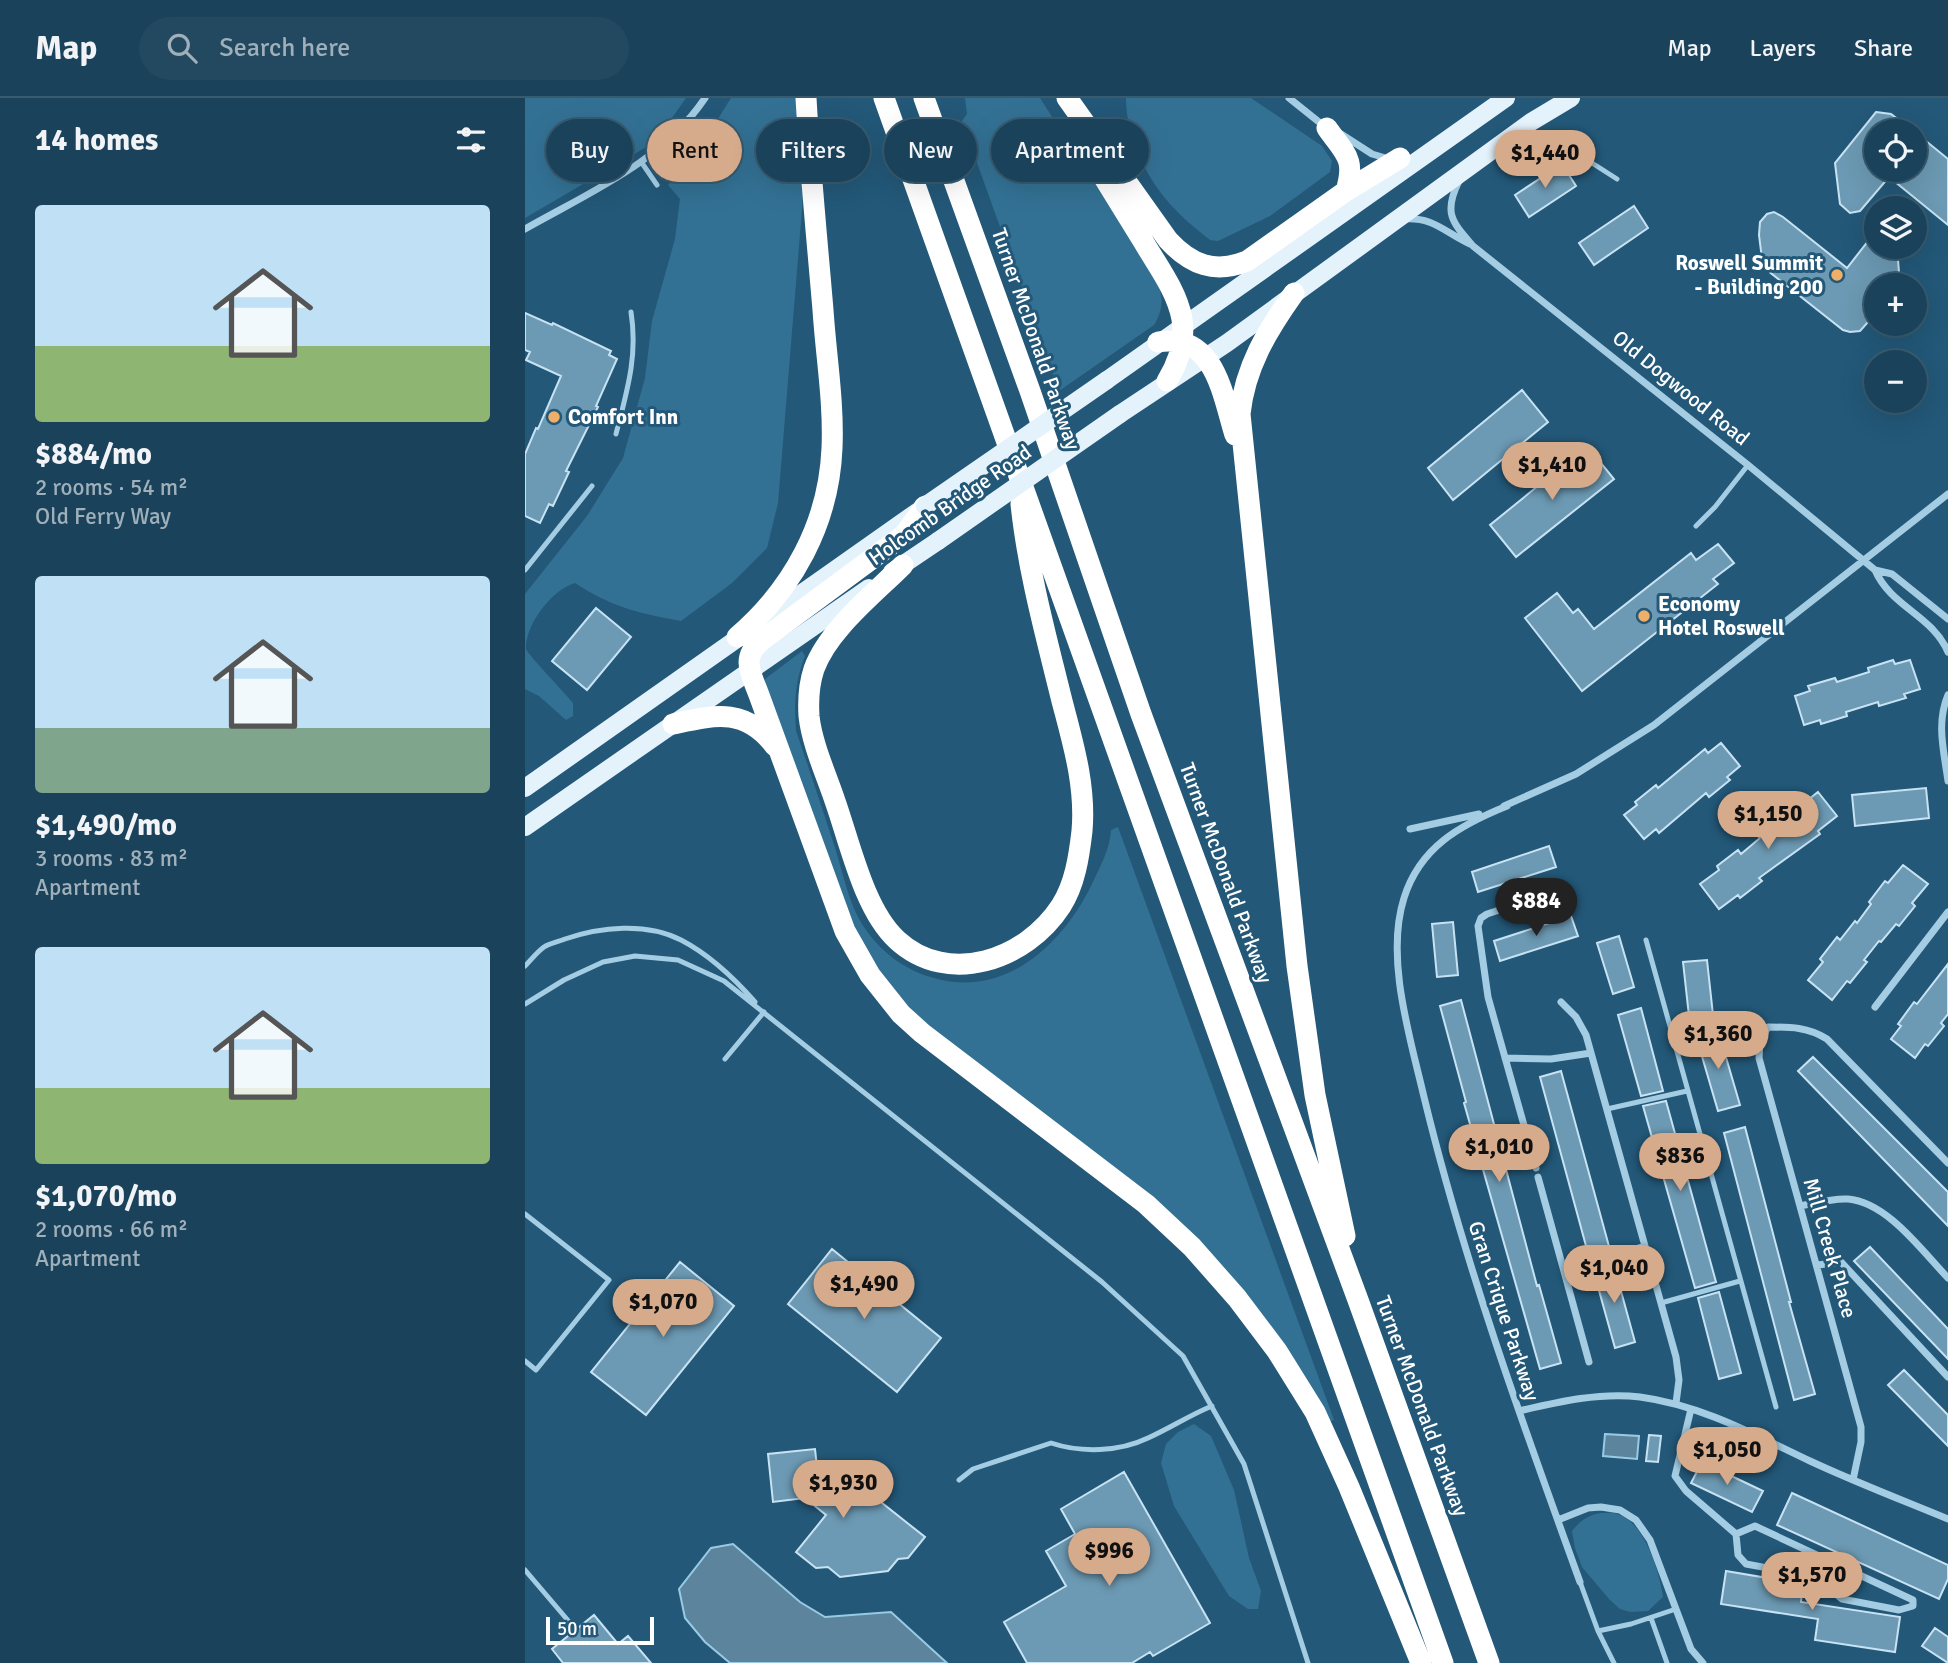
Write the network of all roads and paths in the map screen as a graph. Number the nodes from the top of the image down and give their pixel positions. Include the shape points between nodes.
1 (705, 98) edge
2 (806, 98) edge
3 (884, 98) edge
4 (924, 98) edge
5 (1055, 98) edge
6 (1067, 98) edge
7 (1289, 98) edge
8 (1506, 98) edge
9 (1571, 98) edge
10 (1327, 128) junction
11 (1449, 136) junction
12 (1400, 158) junction
13 (642, 163) junction
14 (1470, 167) junction
15 (1532, 168) dead end
16 (1617, 179) dead end
17 (657, 185) dead end
18 (1346, 191) junction
19 (1397, 220) junction
20 (525, 229) edge
21 (1473, 246) junction
22 (1294, 293) junction
23 (631, 312) dead end
24 (1182, 334) junction
25 (1158, 342) joint
26 (1205, 358) junction
27 (1167, 381) junction
28 (616, 434) dead end
29 (1748, 465) junction
30 (1245, 467) junction
31 (1018, 471) junction
32 (592, 486) dead end
33 (1948, 494) edge
34 (925, 506) junction
35 (1696, 526) dead end
36 (1864, 561) junction
37 (903, 565) junction
38 (525, 570) edge
39 (1875, 570) junction
40 (1948, 619) edge
41 (737, 637) junction
42 (1948, 652) edge
43 (751, 671) junction
44 (1948, 695) edge
45 (673, 724) junction
46 (784, 762) junction
47 (1948, 781) edge
48 (525, 788) edge
49 (1507, 806) junction
50 (525, 827) edge
51 (1411, 829) dead end
52 (1564, 889) dead end
53 (1948, 912) edge
54 (1646, 940) dead end
55 (525, 966) edge
56 (1561, 1002) dead end
57 (525, 1004) edge
58 (1875, 1007) dead end
59 (764, 1013) junction
60 (1591, 1053) junction
61 (1505, 1058) junction
62 (725, 1059) dead end
63 (1687, 1091) junction
64 (1607, 1109) junction
65 (1948, 1163) edge
66 (1800, 1206) junction
67 (525, 1214) edge
68 (1645, 1246) junction
69 (1818, 1265) junction
70 (1564, 1271) junction
71 (1948, 1278) edge
72 (1740, 1281) junction
73 (1358, 1300) junction
74 (1661, 1303) junction
75 (525, 1361) edge
76 (1589, 1362) dead end
77 (1948, 1377) edge
78 (1676, 1403) junction
79 (1212, 1406) junction
80 (1776, 1407) dead end
81 (1691, 1409) junction
82 (1519, 1411) junction
83 (959, 1480) dead end
84 (1853, 1480) junction
85 (1948, 1519) edge
86 (1557, 1520) junction
87 (1736, 1534) junction
88 (1834, 1565) junction
89 (525, 1570) edge
90 (1580, 1582) joint
91 (1824, 1584) junction
92 (1676, 1609) junction
93 (1651, 1618) junction
94 (571, 1624) dead end
95 (1598, 1631) junction
96 (1308, 1663) edge
97 (1421, 1663) edge
98 (1443, 1663) edge
99 (1489, 1663) edge
100 (1614, 1663) edge
101 (1667, 1663) edge
102 (1703, 1663) edge

1 - 13 street via 682,129
2 - 41 highway via 831,407 830,470 822,508 803,556 779,594
3 - 31 highway
4 - 73 highway, Turner McDonald Parkway via 1141,714
5 - 24 highway via 1166,279 1179,307
6 - 18 highway via 1168,240 1201,265 1221,268 1247,261
7 - 10 street
8 - 11 main road
9 - 14 main road, Holcomb Bridge Road
10 - 12 street via 1373,154
10 - 18 highway via 1351,163
11 - 12 main road
11 - 24 main road
12 - 18 highway
13 - 17 lane
13 - 20 street
14 - 19 main road, Holcomb Bridge Road
14 - 21 street, Old Dogwood Road via 1452,195 1450,210
15 - 16 lane via 1567,147
19 - 21 street, Old Dogwood Road via 1431,221
19 - 22 main road, Holcomb Bridge Road
21 - 29 street, Old Dogwood Road
22 - 26 main road, Holcomb Bridge Road
22 - 30 highway via 1257,351 1242,392
23 - 28 lane via 633,366
24 - 25 highway
24 - 26 highway
24 - 27 highway
25 - 34 main road, Holcomb Bridge Road, bridge
26 - 27 main road, Holcomb Bridge Road
26 - 30 highway via 1218,380
27 - 37 main road, Holcomb Bridge Road, bridge
29 - 35 lane
29 - 36 street, Old Dogwood Road
30 - 73 highway via 1309,1054
31 - 37 highway via 1033,581 1079,773 1082,831 1075,872 1055,914 1021,945 978,963 956,965 923,958 883,924 854,858 810,720 810,685 823,649
31 - 98 highway
32 - 38 lane
33 - 36 street
34 - 41 main road, Holcomb Bridge Road
34 - 43 highway via 904,535 755,646 749,658
36 - 39 street, Old Dogwood Road
36 - 49 street via 1654,725 1576,774
37 - 43 main road, Holcomb Bridge Road
39 - 40 street via 1892,574
39 - 42 street via 1884,588 1938,634
41 - 48 main road, Holcomb Bridge Road
43 - 45 main road, Holcomb Bridge Road
43 - 46 highway
44 - 47 street via 1941,723
45 - 46 highway via 716,716 737,718 761,731
45 - 50 main road, Holcomb Bridge Road
46 - 97 highway via 845,931 870,975 901,1014 1163,1219 1216,1272 1277,1351 1333,1450
49 - 51 street
49 - 82 street, Gran Crique Parkway via 1457,829 1422,861 1401,911 1398,959 1407,1021 1438,1156
52 - 61 street via 1487,914 1479,922 1486,989
53 - 58 street
54 - 63 lane
55 - 59 lane via 545,946 591,931 647,930 679,939 714,961
56 - 60 street via 1582,1025
57 - 59 lane via 603,962 635,956 677,960 724,981
59 - 62 lane
59 - 79 lane via 1139,1314 1183,1356
60 - 61 street via 1551,1059
60 - 64 street
61 - 70 street
63 - 64 lane
63 - 72 lane
64 - 68 street
65 - 66 street, Mill Creek Place via 1827,1039 1799,1027 1768,1027 1760,1041 1759,1058
66 - 69 street, Mill Creek Place
66 - 71 street via 1850,1199 1869,1204 1887,1215
67 - 75 lane via 609,1280 536,1370
68 - 70 street
68 - 74 street
69 - 77 street via 1841,1262
69 - 84 street, Mill Creek Place via 1861,1427
70 - 76 street
72 - 74 lane
72 - 80 lane
73 - 99 highway, Turner McDonald Parkway
74 - 78 street via 1676,1357
78 - 81 street
78 - 82 street via 1596,1396
79 - 83 lane via 1146,1440 1102,1450 1051,1443 974,1469
79 - 96 lane via 1244,1464
81 - 84 street
81 - 87 street via 1675,1476
82 - 86 street, Gran Crique Parkway
84 - 85 street
86 - 90 street, Gran Crique Parkway
86 - 92 street via 1601,1507 1620,1510 1636,1520 1650,1541
87 - 88 street via 1755,1526
87 - 91 street via 1738,1555 1746,1564
88 - 91 street
88 - 91 street via 1913,1600 1913,1606 1899,1610 1842,1599
89 - 94 lane
90 - 95 lane
92 - 93 lane
92 - 102 street via 1691,1649
93 - 95 lane
93 - 101 lane
95 - 100 lane

